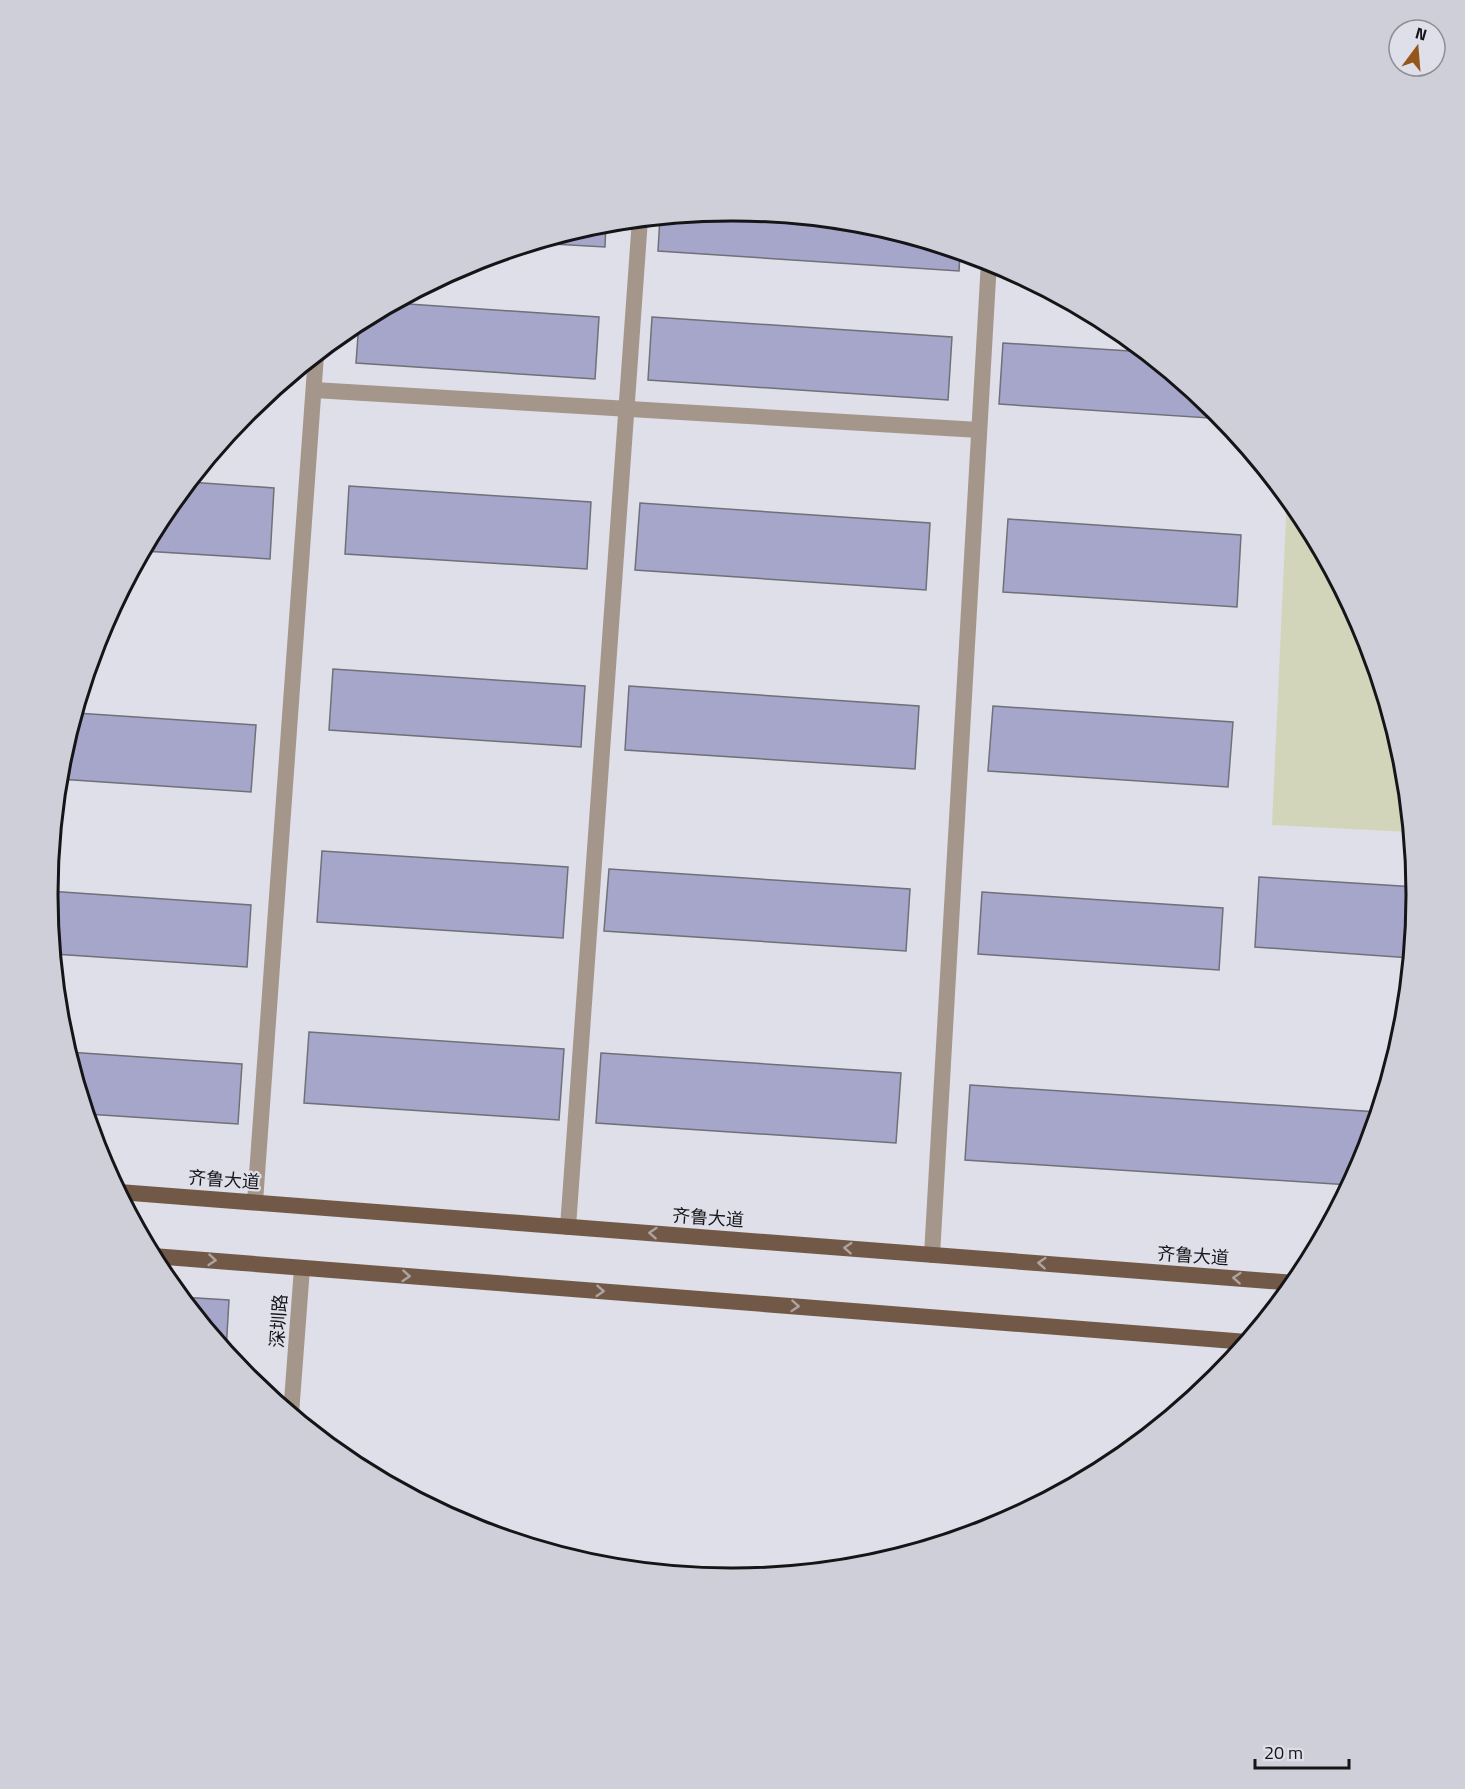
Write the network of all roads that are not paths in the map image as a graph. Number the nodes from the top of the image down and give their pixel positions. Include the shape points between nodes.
1 (639, 227) edge
2 (988, 271) edge
3 (315, 365) edge
4 (314, 390) junction
5 (626, 410) junction
6 (979, 430) junction
7 (128, 1193) edge
8 (255, 1202) junction
9 (568, 1227) junction
10 (932, 1255) junction
11 (164, 1257) edge
12 (302, 1268) junction
13 (1284, 1282) edge
14 (1237, 1341) edge
15 (292, 1404) edge

1 - 5 street
2 - 6 street
3 - 4 street
4 - 5 street
4 - 8 street
5 - 6 street
5 - 9 street
6 - 10 street
7 - 8 main road, 齐鲁大道
8 - 9 main road, 齐鲁大道
10 -> 9 main road, 齐鲁大道
13 -> 10 main road, 齐鲁大道
11 -> 12 main road
12 -> 14 main road
12 - 15 street, 深圳路

